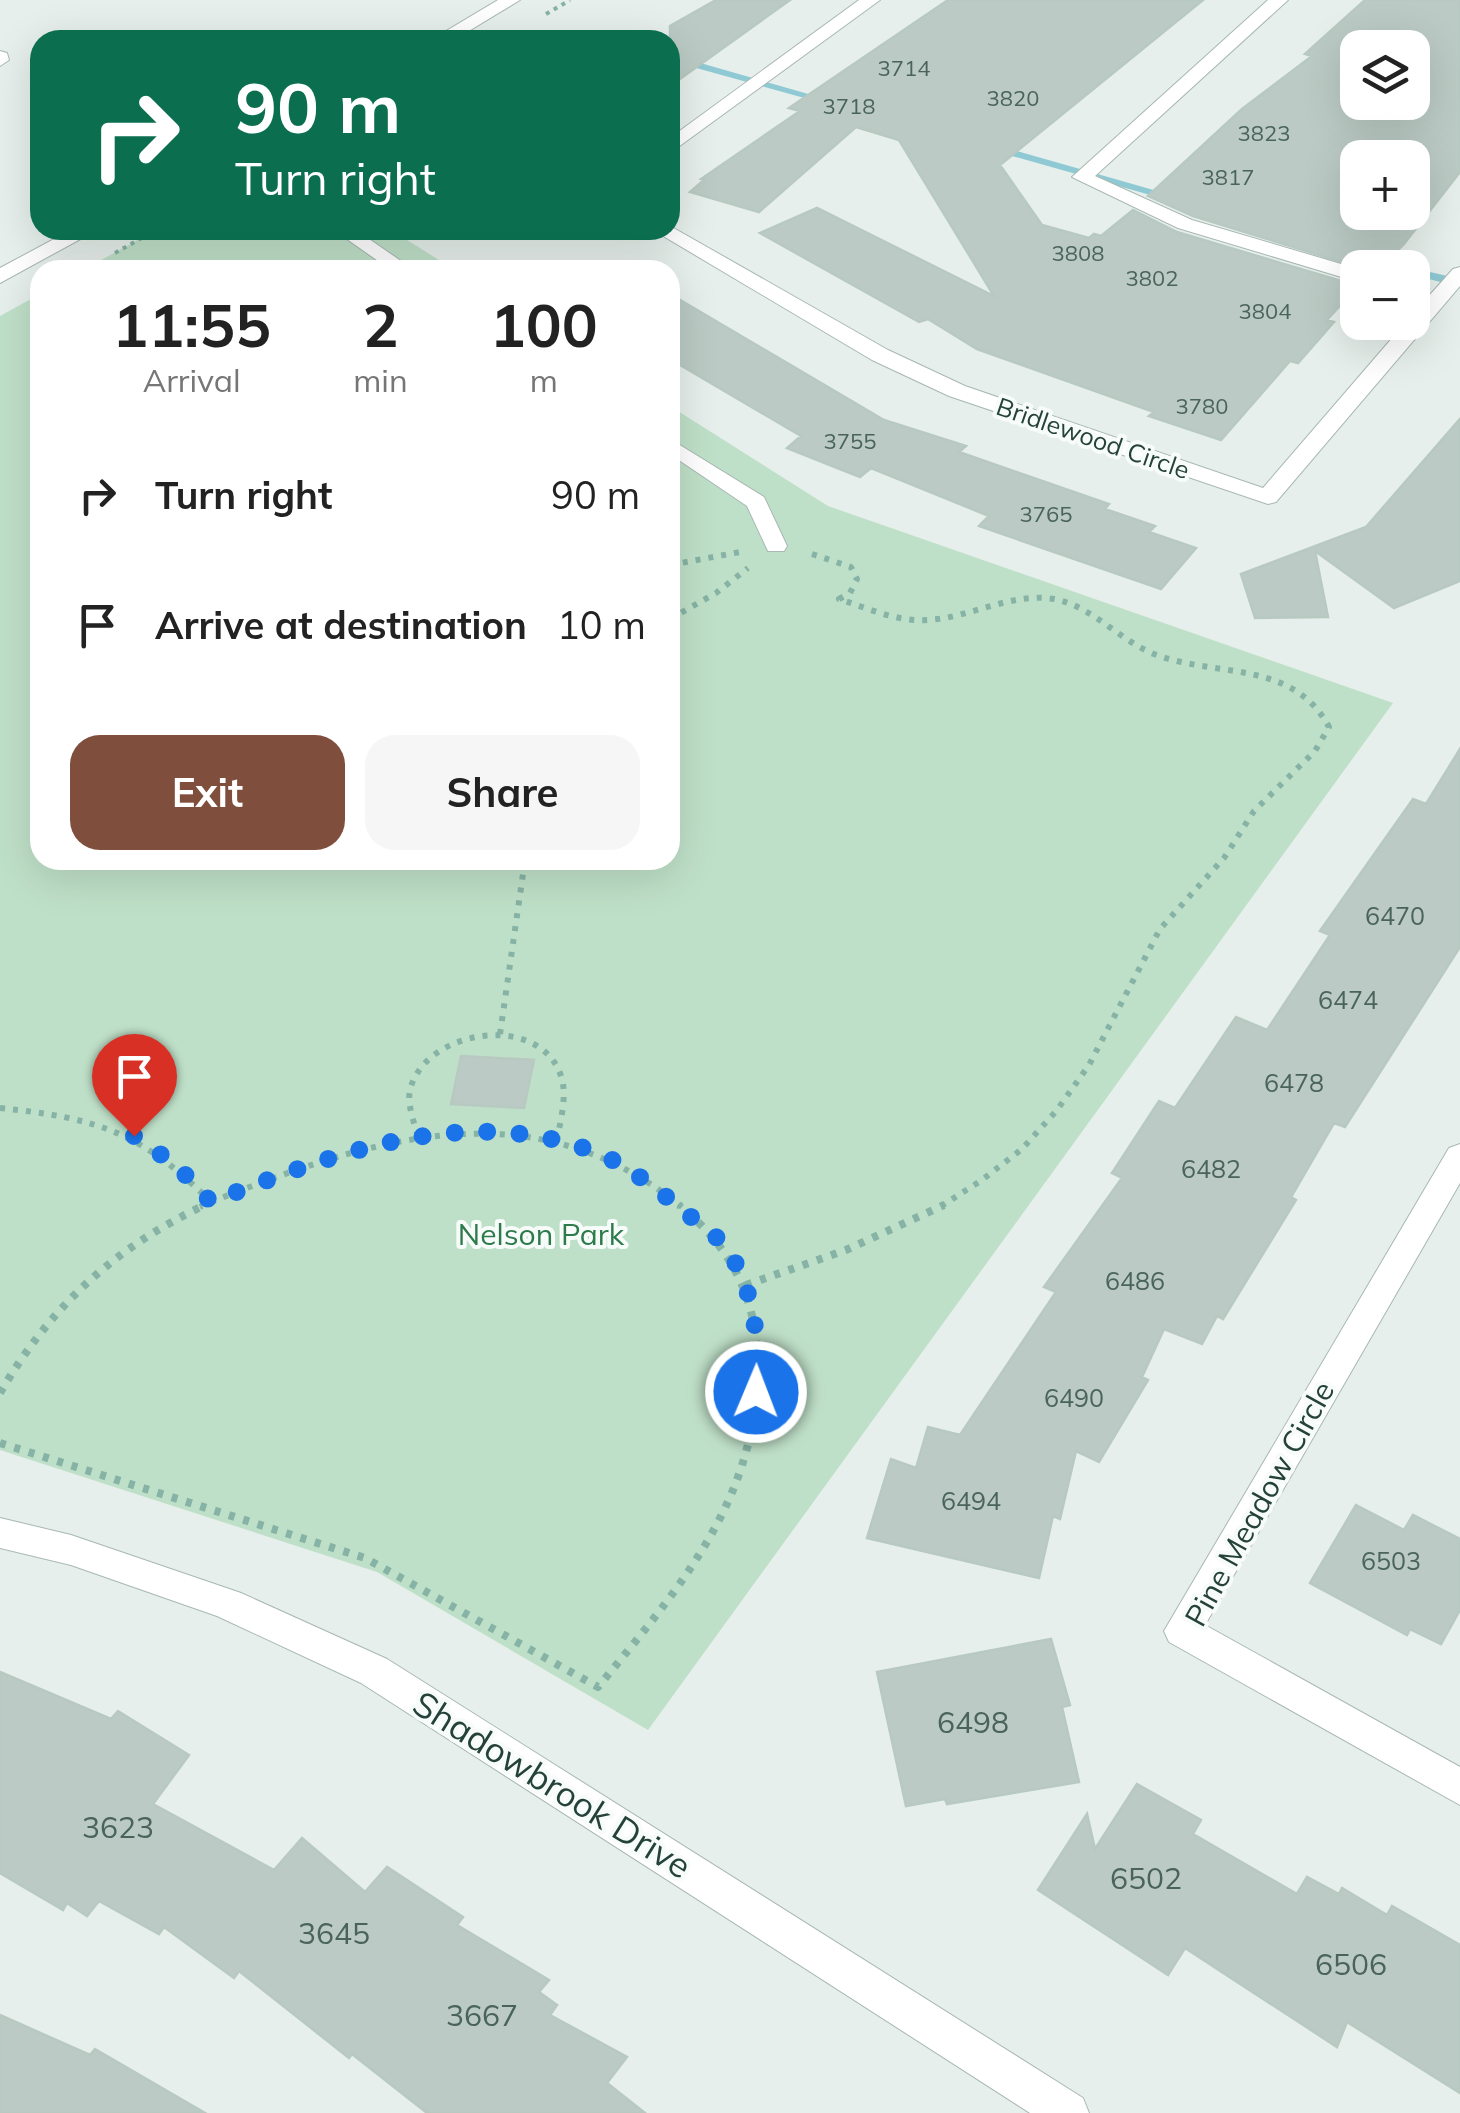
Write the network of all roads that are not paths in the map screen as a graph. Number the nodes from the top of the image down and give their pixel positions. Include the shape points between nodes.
1 (511, 0) edge
2 (871, 0) edge
3 (1279, 0) edge
4 (458, 30) edge
5 (680, 140) edge
6 (68, 240) edge
7 (358, 240) edge
8 (680, 240) edge
9 (31, 260) edge
10 (389, 260) edge
11 (30, 261) edge
12 (1340, 271) edge
13 (1460, 273) edge
14 (0, 277) edge
15 (1430, 298) edge
16 (1437, 300) junction
17 (680, 452) edge
18 (776, 546) road end
19 (1460, 1156) edge
20 (0, 1533) edge
21 (1460, 1787) edge
22 (1068, 2113) edge

1 - 4 street
2 - 5 street
3 - 12 street via 1082,177 1185,224
6 - 9 street
7 - 10 lane
8 - 16 street, Bridlewood Circle via 880,356 957,391 1268,498
11 - 14 street
13 - 16 street, Bridlewood Circle
15 - 16 street
17 - 18 lane via 756,502
19 - 21 street, Pine Meadow Circle via 1182,1631
20 - 22 street, Shadowbrook Drive via 228,1604 374,1671

